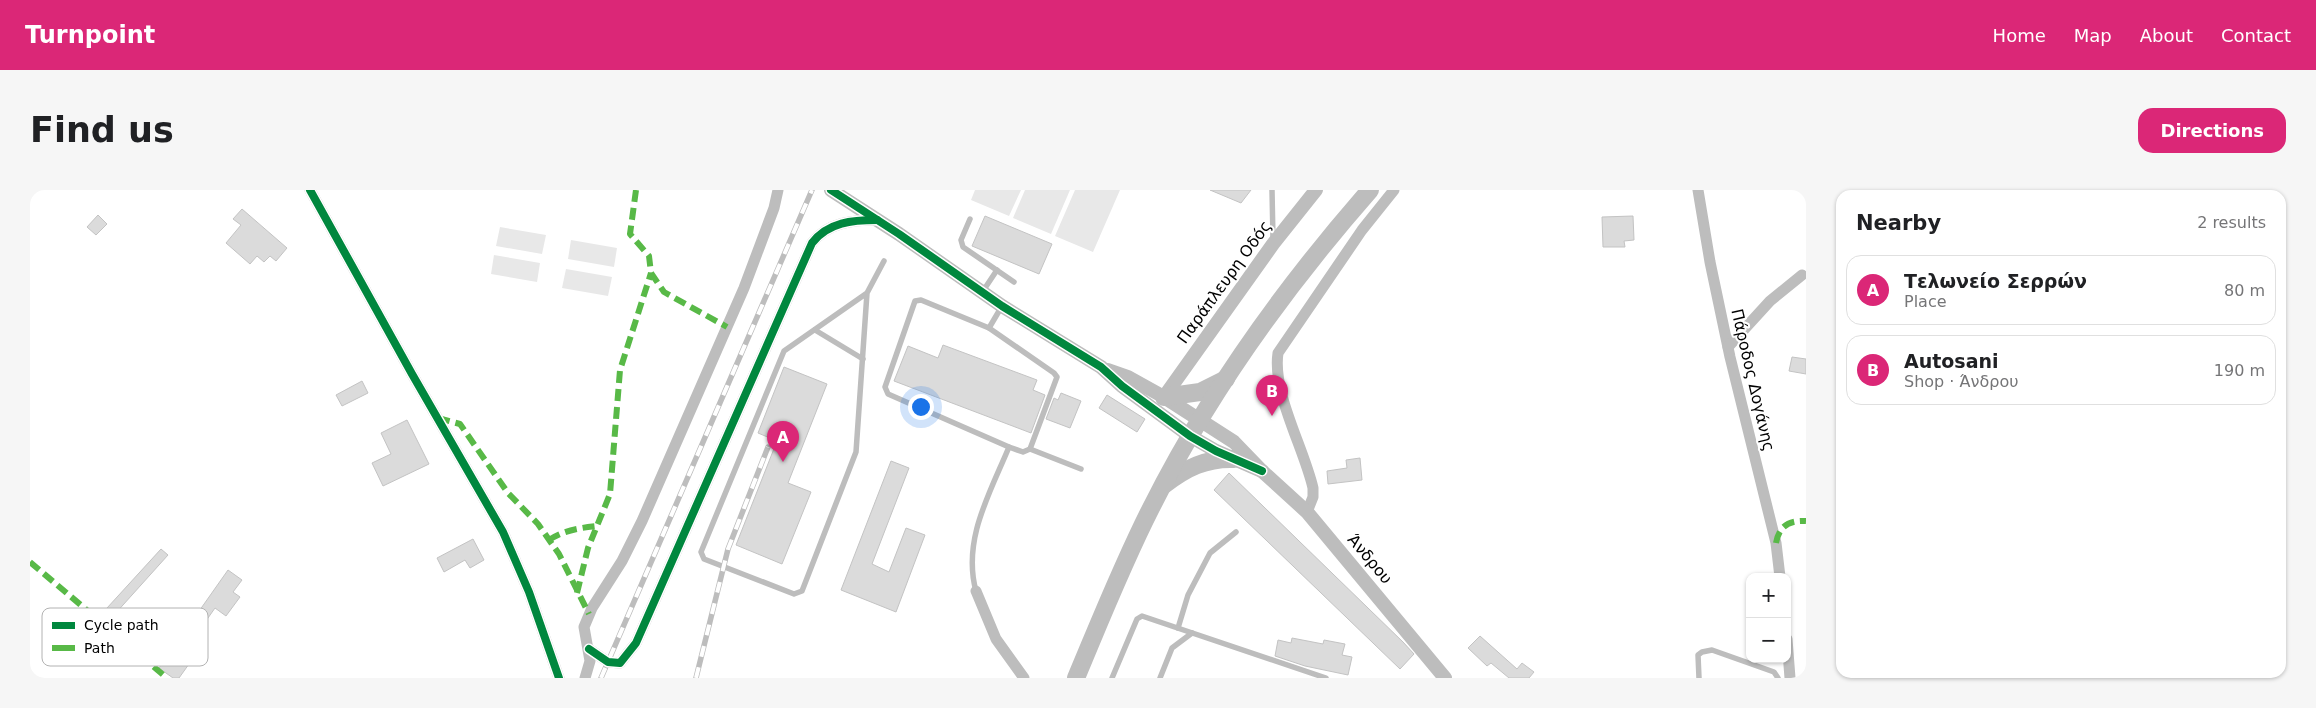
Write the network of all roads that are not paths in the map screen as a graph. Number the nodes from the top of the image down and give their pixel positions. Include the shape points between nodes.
1 (310, 190) edge
2 (778, 190) edge
3 (831, 190) edge
4 (1272, 190) edge
5 (1316, 190) edge
6 (1370, 190) edge
7 (1394, 190) edge
8 (1698, 190) edge
9 (970, 219) dead end
10 (877, 220) junction
11 (1273, 244) junction
12 (884, 261) dead end
13 (997, 270) junction
14 (1802, 275) dead end
15 (1014, 282) dead end
16 (983, 292) junction
17 (867, 293) junction
18 (1002, 306) junction
19 (989, 328) junction
20 (815, 330) junction
21 (1728, 347) junction
22 (863, 359) junction
23 (1101, 367) junction
24 (1226, 378) junction
25 (1164, 397) junction
26 (1200, 419) junction
27 (1190, 436) junction
28 (1009, 447) junction
29 (1030, 449) junction
30 (1234, 459) junction
31 (1082, 468) dead end
32 (1262, 471) junction
33 (1162, 486) junction
34 (1307, 512) junction
35 (1236, 532) dead end
36 (1780, 573) edge
37 (976, 591) joint
38 (1178, 628) junction
39 (1192, 633) junction
40 (589, 649) junction
41 (1789, 663) edge
42 (1442, 676) edge
43 (559, 678) edge
44 (585, 678) edge
45 (1024, 678) edge
46 (1076, 678) edge
47 (1112, 678) edge
48 (1160, 678) edge
49 (1326, 678) edge
50 (1699, 678) edge
51 (1778, 678) edge
52 (1790, 678) edge

1 - 43 street via 504,532
2 - 40 street via 744,288 642,520 622,561 592,608 584,628
3 - 10 street
4 - 11 lane
5 - 11 street, Παράπλευρη Οδός
6 - 24 main road via 1296,278
7 - 34 street via 1362,230 1278,353 1277,368 1282,391 1313,488
8 - 21 street, Πάροδος Δογάνης
9 - 13 lane via 961,240 963,246
10 - 16 street
10 - 40 street via 838,224 819,233 812,243 636,642 620,663 613,664
11 - 25 street, Παράπλευρη Οδός
12 - 17 lane
13 - 15 lane
13 - 16 lane
14 - 21 street via 1770,301
16 - 18 street
17 - 20 lane
17 - 22 lane
18 - 19 lane
18 - 23 street
19 - 28 lane via 921,300 915,301 885,390
19 - 29 lane via 1056,375
20 - 22 lane
20 - 22 lane via 784,351 701,552 704,559 794,594 800,593 856,452
21 - 36 street, Πάροδος Δογάνης via 1776,543
23 - 25 street, Άνδρου via 1128,377
23 - 27 street
24 - 25 main road via 1200,392
24 - 26 main road
25 - 26 street, Άνδρου
26 - 27 main road
26 - 32 street, Άνδρου via 1234,442
27 - 30 street
27 - 33 main road
28 - 29 lane via 1023,452
28 - 37 lane via 976,530 972,548 972,575
29 - 31 lane
30 - 32 street
30 - 33 main road via 1204,462
32 - 34 street, Άνδρου
33 - 46 main road
34 - 42 street, Άνδρου
35 - 38 lane via 1210,553 1188,595
37 - 45 street via 996,639
38 - 39 lane
38 - 47 lane via 1139,617
39 - 48 lane via 1172,648
39 - 49 lane
40 - 44 street via 590,661
41 - 52 street
50 - 51 lane via 1698,656 1712,650 1774,672

